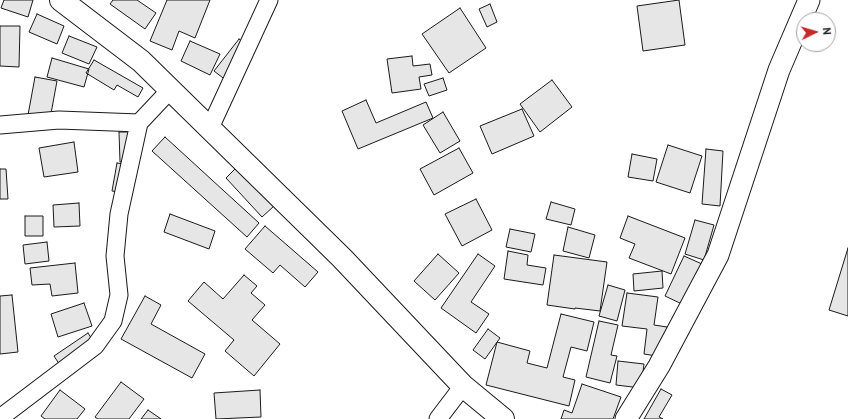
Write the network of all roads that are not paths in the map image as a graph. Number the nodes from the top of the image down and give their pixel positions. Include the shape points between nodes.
1 (61, 0) edge
2 (269, 0) edge
3 (808, 0) edge
4 (171, 90) junction
5 (139, 123) junction
6 (0, 125) edge
7 (210, 128) junction
8 (463, 386) junction
9 (0, 418) edge
10 (438, 419) edge
11 (503, 419) edge
12 (626, 419) edge

1 - 4 main road via 141,61
2 - 7 street
3 - 12 street via 779,70 718,255 659,366
4 - 5 street
4 - 7 main road
5 - 6 street via 59,120
5 - 9 street via 119,214 115,256 119,295 113,321 95,346
7 - 8 main road via 342,258
8 - 10 street
8 - 11 main road

